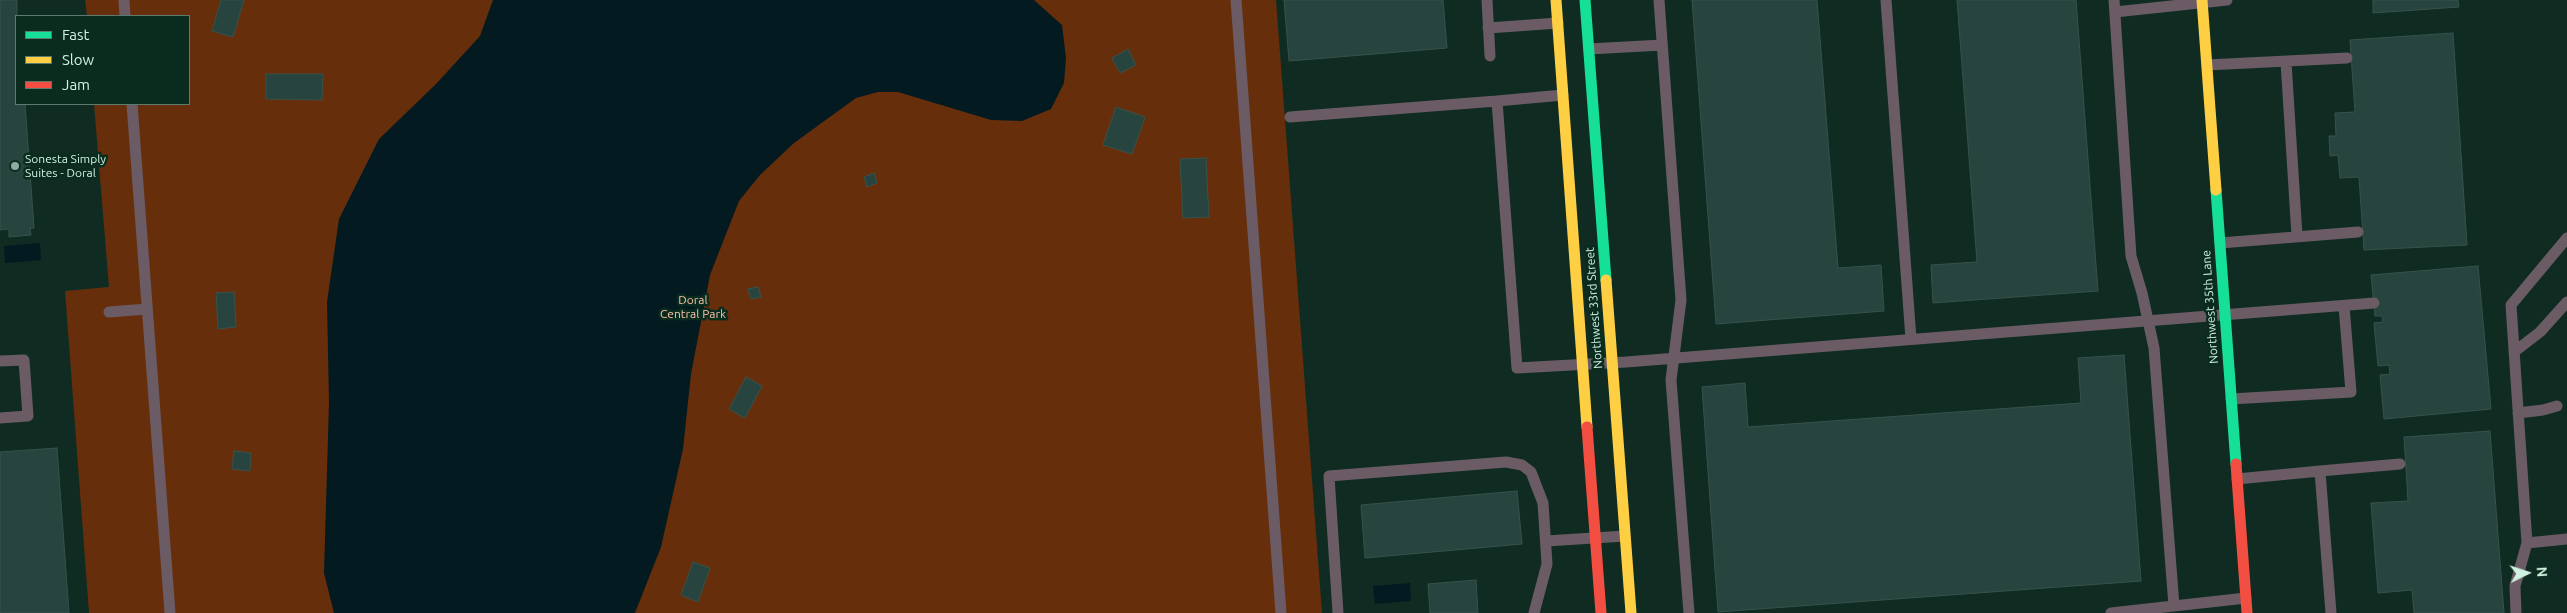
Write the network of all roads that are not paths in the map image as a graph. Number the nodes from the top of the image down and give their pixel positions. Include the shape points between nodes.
1 (124, 0) edge
2 (1236, 0) edge
3 (1487, 0) edge
4 (1556, 0) edge
5 (1585, 0) edge
6 (1659, 0) edge
7 (1886, 0) edge
8 (2114, 0) edge
9 (2228, 0) edge
10 (2202, 2) edge
11 (2114, 12) junction
12 (125, 15) edge
13 (1558, 23) junction
14 (1488, 28) junction
15 (1662, 45) junction
16 (1589, 49) junction
17 (1490, 56) dead end
18 (2347, 58) dead end
19 (2286, 62) junction
20 (2206, 65) junction
21 (1590, 68) junction
22 (1572, 89) junction
23 (1497, 100) junction
24 (1577, 102) dead end
25 (132, 105) edge
26 (1583, 116) dead end
27 (1290, 117) dead end
28 (1595, 140) junction
29 (2358, 232) dead end
30 (2297, 236) junction
31 (2567, 238) edge
32 (2220, 243) junction
33 (2567, 302) edge
34 (2374, 303) dead end
35 (2344, 306) junction
36 (147, 309) junction
37 (110, 312) dead end
38 (2225, 315) junction
39 (2149, 322) junction
40 (1911, 339) junction
41 (2514, 352) junction
42 (1674, 358) junction
43 (0, 361) edge
44 (1612, 362) junction
45 (1583, 364) junction
46 (2231, 399) junction
47 (2556, 406) dead end
48 (2518, 412) junction
49 (0, 418) edge
50 (2400, 464) dead end
51 (2320, 471) junction
52 (2237, 479) junction
53 (1625, 536) junction
54 (1596, 538) junction
55 (2567, 539) edge
56 (1546, 542) junction
57 (2527, 543) junction
58 (2246, 598) junction
59 (2174, 606) junction
60 (170, 613) edge
61 (1281, 613) edge
62 (1338, 613) edge
63 (1534, 613) edge
64 (1601, 613) edge
65 (1631, 613) edge
66 (1689, 613) edge
67 (2111, 613) edge
68 (2247, 613) edge
69 (2331, 613) edge
70 (2516, 613) edge

1 - 12 lane
2 - 61 lane
3 - 14 lane
4 - 13 street, Northwest 33rd Street
5 - 16 street, Northwest 33rd Street
6 - 15 lane
7 - 40 lane
8 - 11 lane
9 - 10 lane
10 - 11 lane
10 - 20 street, Northwest 35th Lane
11 - 39 lane via 2131,256
13 - 14 lane
13 - 22 street, Northwest 33rd Street
14 - 17 lane
15 - 16 lane
15 - 42 lane via 1681,300
16 - 21 street, Northwest 33rd Street
18 - 19 lane
19 - 20 lane
19 - 30 lane
20 - 32 street, Northwest 35th Lane
21 - 22 street
21 - 28 street, Northwest 33rd Street
22 - 23 lane
22 - 24 street
22 - 45 street, Northwest 33rd Street
23 - 27 lane
23 - 45 lane via 1517,368
25 - 36 lane
26 - 28 street
28 - 44 street, Northwest 33rd Street
29 - 30 lane
30 - 32 lane
31 - 41 lane via 2510,305
32 - 38 street, Northwest 35th Lane
33 - 41 lane via 2540,332
34 - 35 lane
35 - 38 lane
35 - 46 lane via 2351,392
36 - 37 lane
36 - 60 lane
38 - 39 lane
38 - 46 street, Northwest 35th Lane
39 - 40 lane
39 - 59 lane via 2154,348
40 - 42 lane
41 - 48 lane
42 - 44 lane
42 - 66 lane via 1671,380
43 - 49 lane via 24,360 28,416
44 - 45 lane
44 - 53 street, Northwest 33rd Street
45 - 54 street, Northwest 33rd Street
46 - 52 street, Northwest 35th Lane
47 - 48 lane via 2549,410
48 - 57 lane
50 - 51 lane
51 - 52 lane
51 - 69 lane
52 - 58 street, Northwest 35th Lane
53 - 54 lane
53 - 65 street, Northwest 33rd Street
54 - 56 lane
54 - 64 street, Northwest 33rd Street
55 - 57 lane
56 - 62 lane via 1542,497 1531,472 1522,465 1498,462 1329,476
56 - 63 lane via 1547,564
57 - 70 lane via 2516,586
58 - 59 lane
58 - 68 street, Northwest 35th Lane
59 - 67 lane

